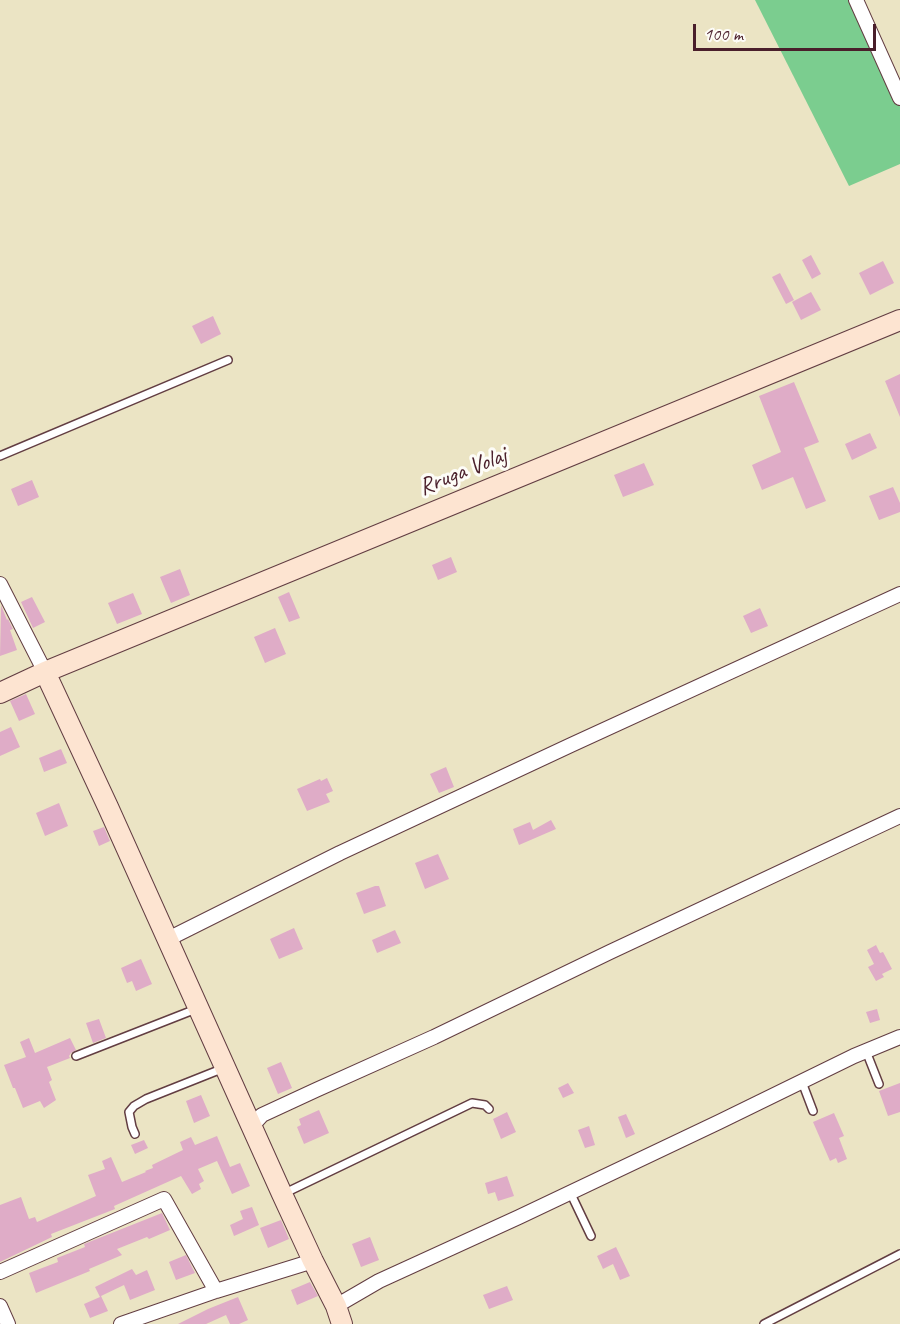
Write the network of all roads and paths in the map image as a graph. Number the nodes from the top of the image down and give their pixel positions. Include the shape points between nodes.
1 (856, 0) edge
2 (900, 98) edge
3 (900, 320) edge
4 (228, 360) dead end
5 (0, 456) edge
6 (0, 584) edge
7 (900, 594) edge
8 (45, 672) junction
9 (0, 693) edge
10 (900, 816) edge
11 (168, 939) junction
12 (198, 1009) junction
13 (900, 1038) edge
14 (866, 1051) junction
15 (76, 1056) dead end
16 (226, 1067) junction
17 (802, 1082) junction
18 (879, 1084) dead end
19 (489, 1108) dead end
20 (813, 1111) dead end
21 (252, 1126) junction
22 (135, 1134) dead end
23 (570, 1192) junction
24 (282, 1194) junction
25 (591, 1236) dead end
26 (900, 1254) edge
27 (313, 1261) junction
28 (0, 1272) edge
29 (216, 1291) junction
30 (0, 1306) edge
31 (339, 1315) edge
32 (8, 1324) edge
33 (121, 1324) edge
34 (765, 1324) edge

1 - 2 street
3 - 8 street, Rruga Volaj
4 - 5 lane
6 - 8 street
7 - 11 street via 340,853
8 - 9 street, Rruga Volaj
8 - 11 street
10 - 21 street via 262,1115
11 - 12 street
12 - 15 lane
12 - 16 street
13 - 14 street
14 - 17 street
14 - 18 lane
16 - 21 street
16 - 22 lane via 134,1106 129,1112
17 - 20 lane
17 - 23 street
19 - 24 lane via 472,1103
21 - 24 street
23 - 25 lane
23 - 31 street via 379,1281
24 - 27 street
26 - 34 lane
27 - 29 street
27 - 31 street
28 - 29 street via 164,1199
29 - 33 street
30 - 32 street

